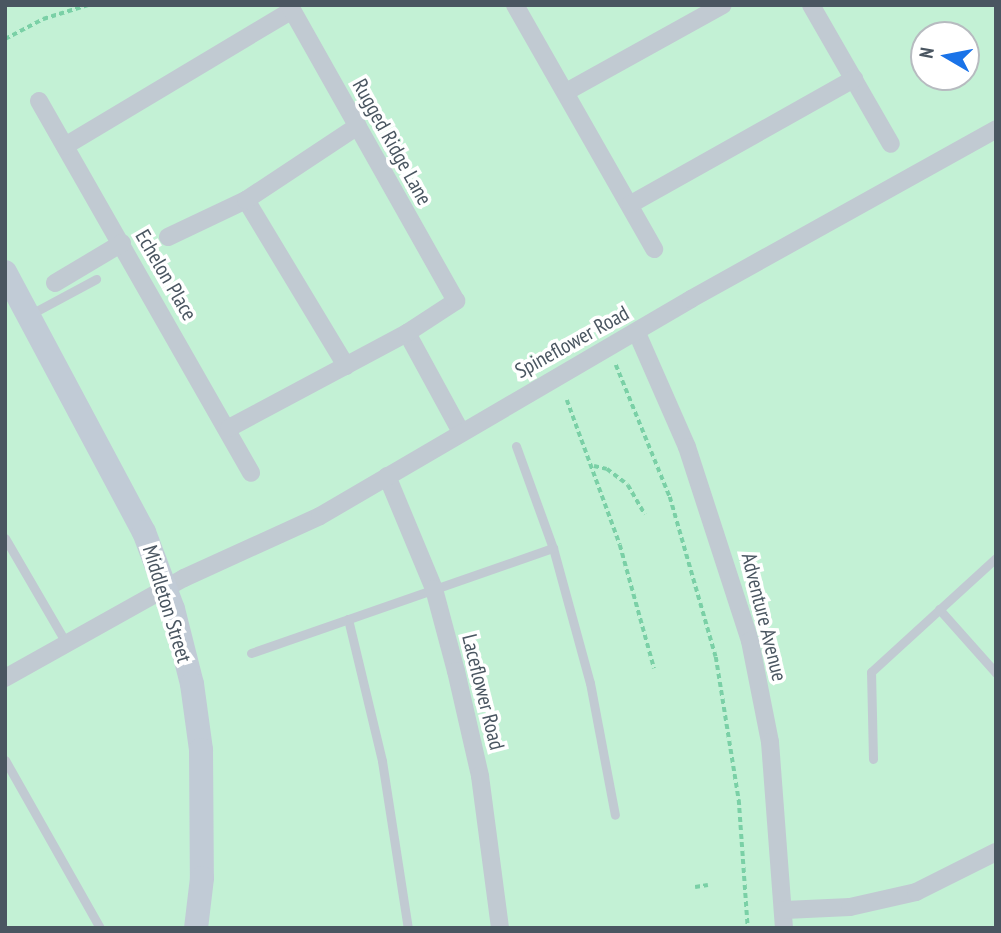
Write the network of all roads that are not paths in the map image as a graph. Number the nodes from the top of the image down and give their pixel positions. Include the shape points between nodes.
1 (515, 5) edge
2 (723, 5) edge
3 (811, 5) edge
4 (291, 8) edge
5 (854, 79) junction
6 (566, 92) junction
7 (39, 101) dead end
8 (358, 127) junction
9 (996, 129) edge
10 (891, 144) dead end
11 (65, 146) junction
12 (246, 200) junction
13 (631, 204) junction
14 (168, 237) dead end
15 (122, 243) junction
16 (654, 249) dead end
17 (5, 272) edge
18 (96, 279) dead end
19 (55, 283) dead end
20 (30, 315) junction
21 (407, 333) junction
22 (637, 333) junction
23 (346, 366) junction
24 (229, 428) junction
25 (461, 432) junction
26 (516, 446) dead end
27 (251, 472) dead end
28 (387, 476) junction
29 (5, 538) edge
30 (553, 548) junction
31 (996, 558) edge
32 (166, 588) junction
33 (434, 589) junction
34 (939, 609) junction
35 (348, 619) junction
36 (66, 643) junction
37 (251, 653) dead end
38 (996, 673) edge
39 (5, 678) edge
40 (873, 759) dead end
41 (5, 760) edge
42 (615, 815) dead end
43 (996, 852) edge
44 (784, 919) edge
45 (100, 928) edge
46 (195, 928) edge
47 (408, 928) edge
48 (500, 928) edge

1 - 6 street
2 - 6 street
3 - 5 street
4 - 8 street, Rugged Ridge Lane
4 - 11 street
5 - 10 street
5 - 13 street
6 - 13 street
7 - 11 street, Echelon Place
8 - 12 street
8 - 21 street, Rugged Ridge Lane via 456,301
9 - 22 street, Spineflower Road
11 - 15 street, Echelon Place
12 - 14 street
12 - 23 street
13 - 16 street
15 - 19 street
15 - 24 street, Echelon Place
17 - 20 street, Middleton Street
18 - 20 lane
20 - 32 street, Middleton Street via 138,520
21 - 23 street
21 - 25 street
22 - 25 street, Spineflower Road
22 - 44 street, Adventure Avenue via 687,447 750,641 770,742
23 - 24 street
24 - 27 street, Echelon Place
25 - 28 street, Spineflower Road
26 - 30 lane
28 - 32 street, Spineflower Road via 320,516
28 - 33 street, Laceflower Road
29 - 36 lane
30 - 33 lane
30 - 42 lane via 590,683
31 - 34 lane
32 - 36 street, Spineflower Road
32 - 46 street, Middleton Street via 192,684 201,750 202,878
33 - 35 lane
33 - 48 street, Laceflower Road via 480,775
34 - 38 lane
34 - 40 lane via 872,672
35 - 37 lane
35 - 47 lane via 382,761
36 - 39 street, Spineflower Road
41 - 45 lane
43 - 44 street via 916,892

